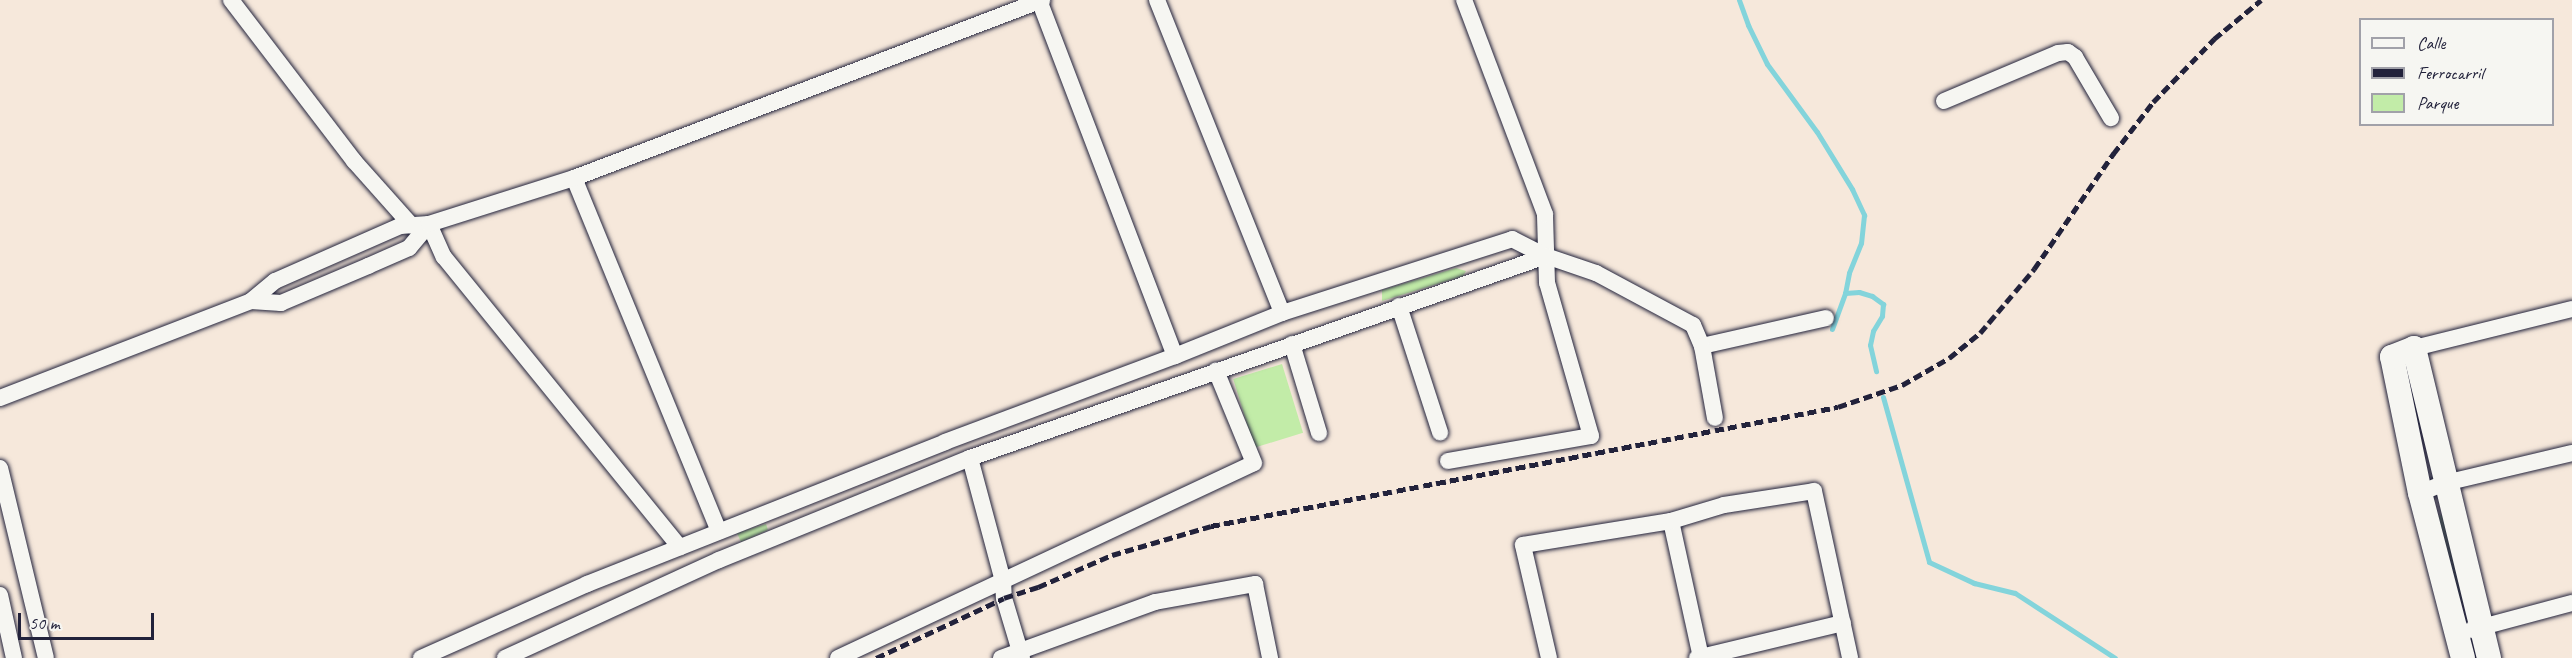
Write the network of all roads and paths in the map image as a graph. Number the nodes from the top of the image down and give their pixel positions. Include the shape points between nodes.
1 (231, 0) edge
2 (1040, 0) edge
3 (1157, 0) edge
4 (1464, 0) edge
5 (1944, 101) dead end
6 (2111, 118) dead end
7 (574, 178) junction
8 (429, 224) junction
9 (411, 225) junction
10 (1546, 256) junction
11 (250, 301) junction
12 (1399, 306) junction
13 (2572, 309) edge
14 (1282, 313) junction
15 (1826, 318) dead end
16 (1292, 344) junction
17 (1702, 346) junction
18 (2414, 348) junction
19 (1175, 356) junction
20 (1216, 371) junction
21 (0, 398) edge
22 (1715, 418) dead end
23 (1440, 432) dead end
24 (1319, 433) dead end
25 (2572, 453) edge
26 (970, 458) junction
27 (1448, 461) dead end
28 (0, 468) edge
29 (2445, 483) junction
30 (2420, 493) junction
31 (1671, 520) junction
32 (719, 531) junction
33 (680, 547) junction
34 (1003, 581) junction
35 (0, 595) edge
36 (2572, 603) edge
37 (1843, 623) junction
38 (2482, 627) junction
39 (2457, 634) junction
40 (1021, 654) edge
41 (14, 658) edge
42 (46, 658) edge
43 (421, 658) edge
44 (505, 658) edge
45 (838, 658) edge
46 (1001, 658) edge
47 (1270, 658) edge
48 (1549, 658) edge
49 (1700, 658) edge
50 (1850, 658) edge
51 (2463, 658) edge
52 (2489, 658) edge

1 - 9 street via 354,161
2 - 7 street
2 - 19 street
3 - 14 street
4 - 10 street via 1545,214
5 - 6 street via 2068,52 2075,57
7 - 8 street
7 - 32 street
8 - 9 street
8 - 11 street via 409,248 368,266 281,303
8 - 33 street via 444,257
9 - 11 street via 400,226 275,281
10 - 12 street
10 - 14 street via 1512,239
10 - 17 street via 1596,273 1693,325
10 - 27 street via 1547,284 1591,436
11 - 21 street
12 - 16 street
12 - 23 street
13 - 18 street
14 - 19 street
15 - 17 street
16 - 20 street
16 - 24 street
17 - 22 street
18 - 29 street
18 - 30 street via 2392,357
19 - 32 street
20 - 26 street
20 - 34 street via 1254,463
25 - 29 street
26 - 34 street
26 - 44 street via 719,560
28 - 42 street
29 - 30 street
29 - 38 street
30 - 39 street
31 - 37 street via 1724,505 1814,491
31 - 48 street via 1523,545
31 - 49 street
32 - 33 street
33 - 43 street
34 - 40 street via 1004,598
34 - 45 street
35 - 41 street
36 - 38 street
37 - 49 street
37 - 50 street
38 - 39 street
38 - 52 street
39 - 51 street
40 - 46 street
40 - 47 street via 1155,602 1255,584

